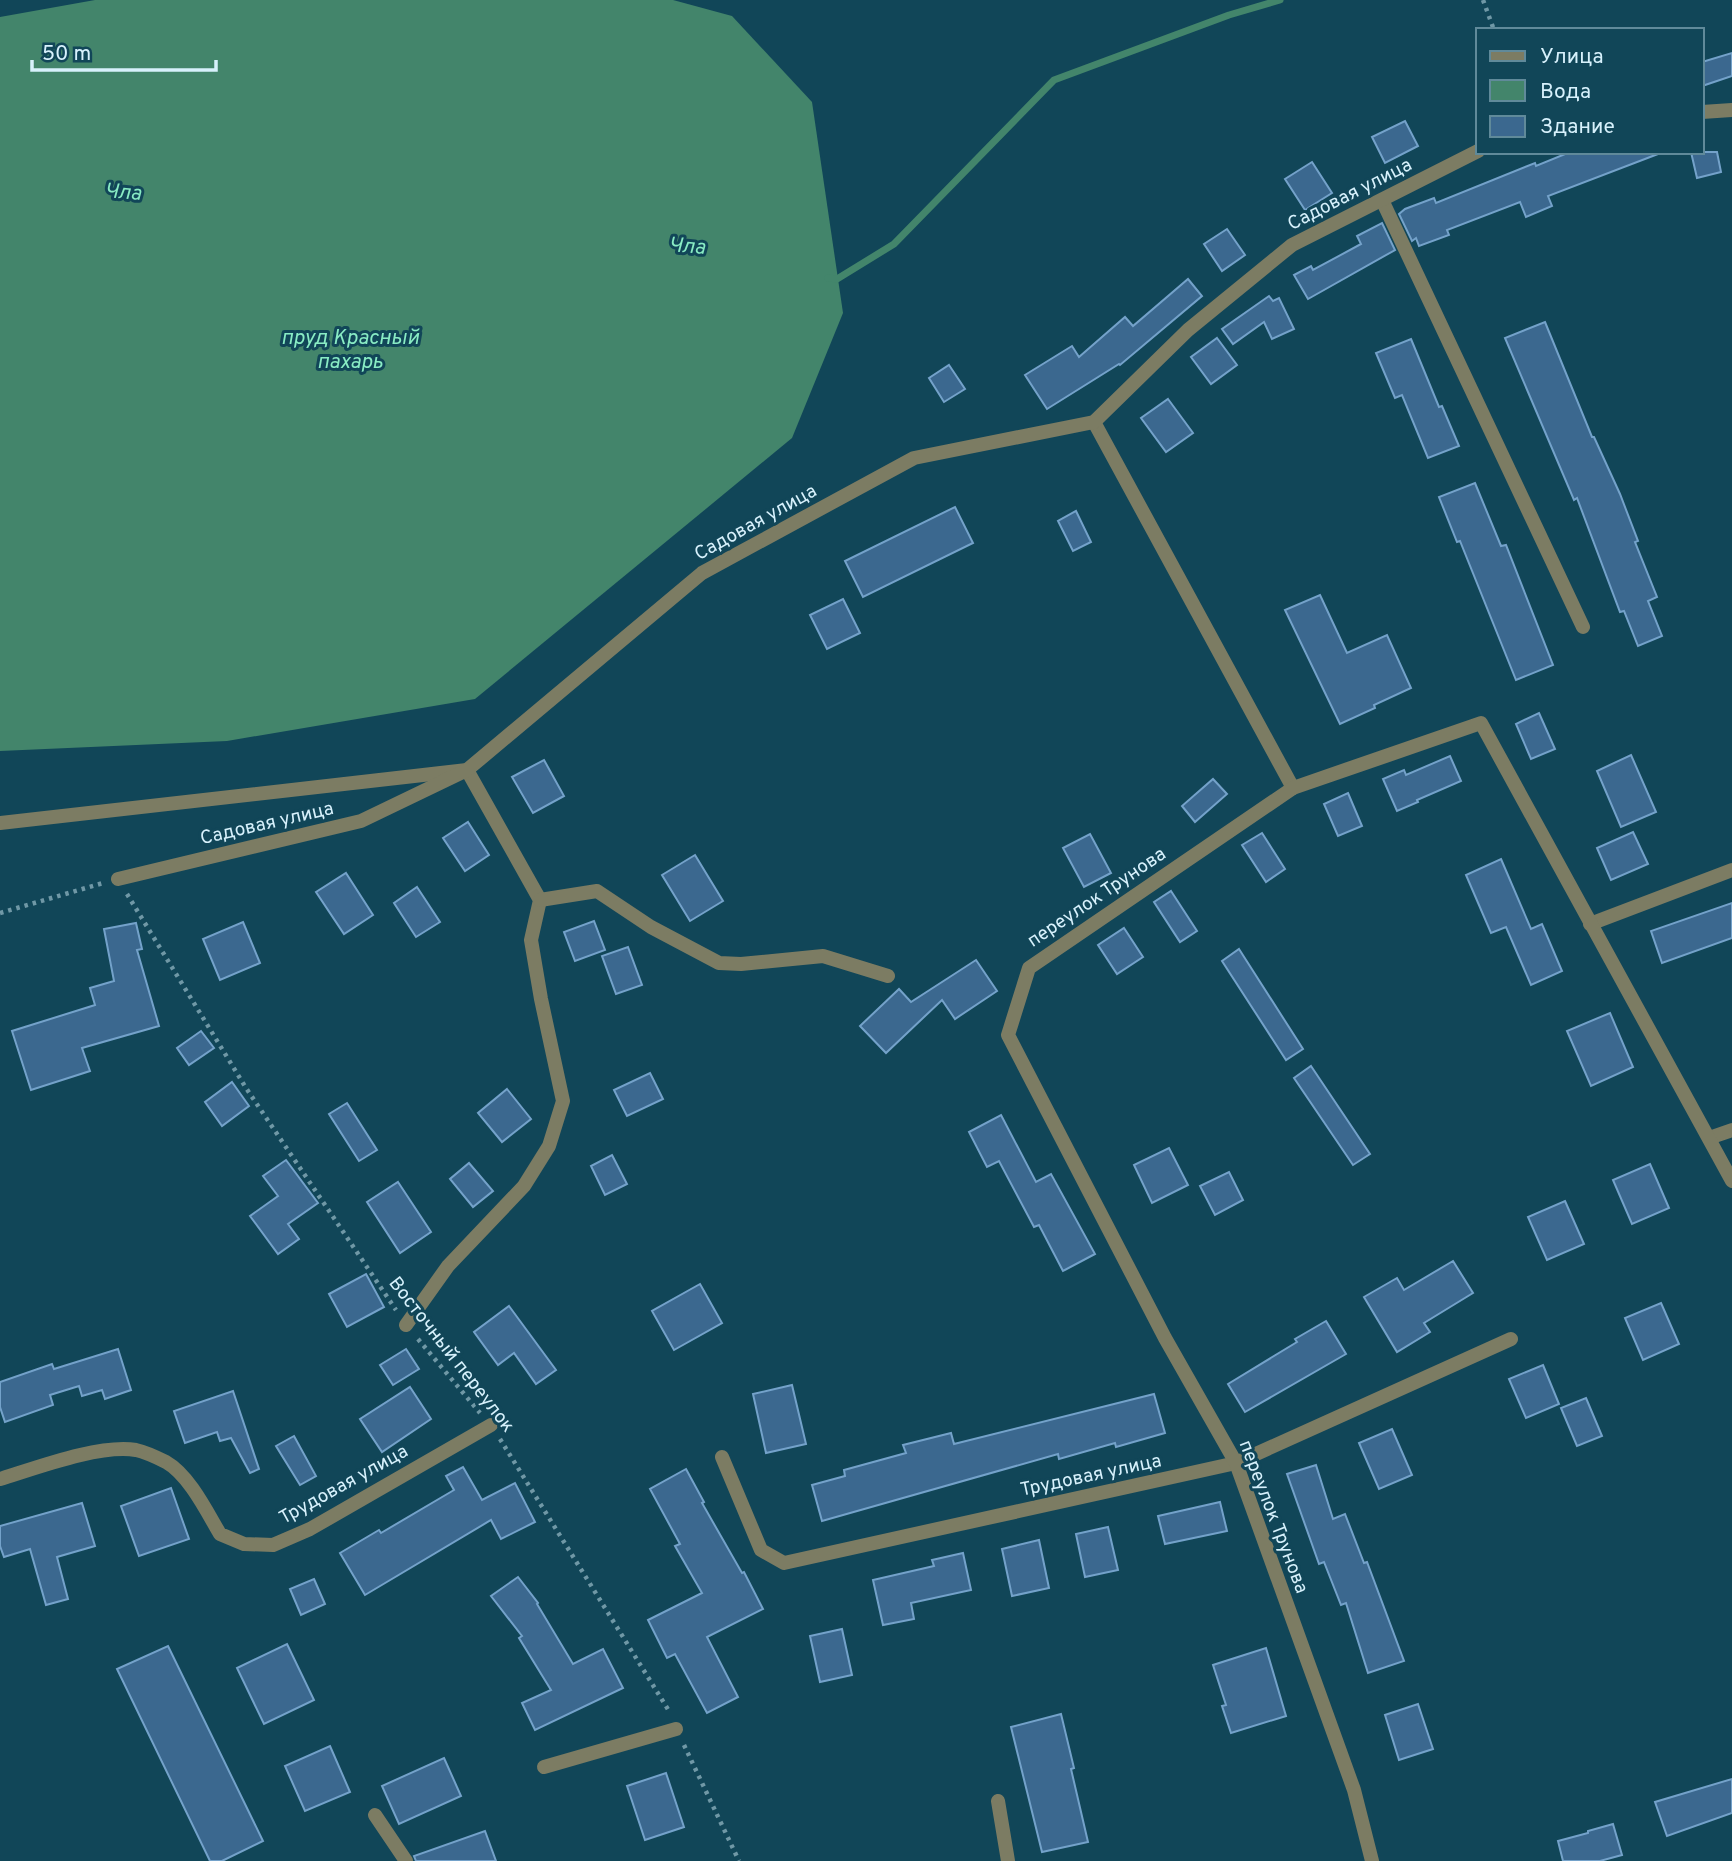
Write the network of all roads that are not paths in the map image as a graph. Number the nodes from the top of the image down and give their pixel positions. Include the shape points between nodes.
1 (1732, 110) edge
2 (1704, 112) edge
3 (1476, 153) edge
4 (1382, 200) junction
5 (1094, 422) junction
6 (1583, 626) dead end
7 (467, 771) junction
8 (1293, 788) junction
9 (0, 823) edge
10 (1732, 870) edge
11 (118, 879) road end
12 (540, 900) junction
13 (1590, 924) junction
14 (888, 976) dead end
15 (1732, 1130) edge
16 (1709, 1138) junction
17 (1732, 1181) edge
18 (406, 1325) road end
19 (1511, 1339) dead end
20 (491, 1425) road end
21 (722, 1457) dead end
22 (1236, 1463) junction
23 (0, 1479) edge
24 (676, 1729) road end
25 (544, 1767) dead end
26 (998, 1801) dead end
27 (375, 1815) dead end
28 (406, 1861) edge
29 (1008, 1861) edge
30 (1372, 1861) edge

1 - 2 street
3 - 4 street, Садовая улица
4 - 5 street, Садовая улица via 1292,245 1188,330
4 - 6 street
5 - 7 street, Садовая улица via 915,458 702,573
5 - 8 street
7 - 9 street
7 - 11 street, Садовая улица via 361,821
7 - 12 street
8 - 13 street, переулок Трунова via 1481,723
8 - 22 street, переулок Трунова via 1029,968 1008,1035 1165,1338
10 - 13 street
12 - 14 street via 597,891 719,964 823,956
12 - 18 street via 531,940 564,1101 549,1146 524,1186 448,1266
13 - 16 street, переулок Трунова
15 - 16 street
16 - 17 street, переулок Трунова
19 - 22 street, Трудовая улица
20 - 23 street, Трудовая улица via 310,1529 272,1545 244,1544 220,1534 198,1495 168,1463 136,1450 106,1451
21 - 22 street, Трудовая улица via 761,1550 784,1563
22 - 30 street, переулок Трунова via 1354,1790
24 - 25 street
26 - 29 street
27 - 28 street

